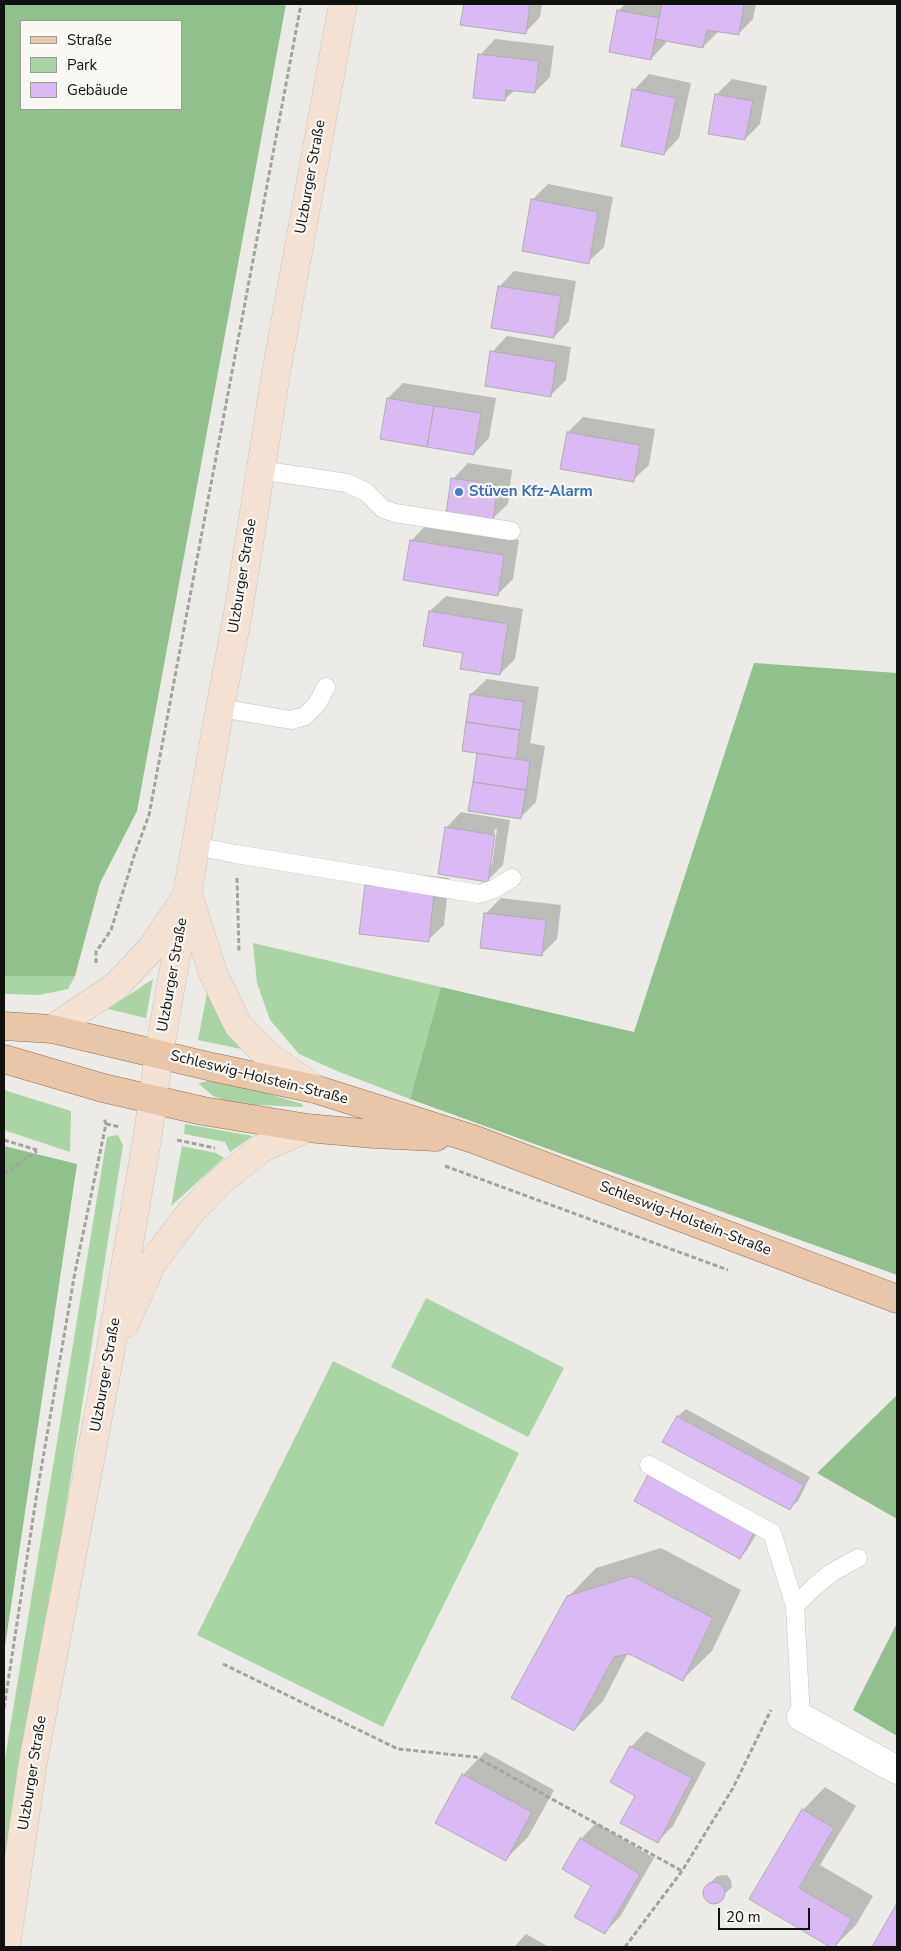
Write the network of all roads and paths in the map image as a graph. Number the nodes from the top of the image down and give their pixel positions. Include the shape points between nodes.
1 (301, 4) edge
2 (343, 4) edge
3 (260, 470) junction
4 (511, 532) dead end
5 (326, 686) dead end
6 (220, 708) junction
7 (195, 846) junction
8 (512, 878) dead end
9 (188, 893) junction
10 (109, 991) junction
11 (4, 1026) edge
12 (52, 1029) junction
13 (159, 1054) junction
14 (4, 1059) edge
15 (103, 1088) junction
16 (315, 1089) junction
17 (153, 1099) junction
18 (106, 1124) junction
19 (307, 1128) junction
20 (148, 1134) junction
21 (473, 1139) junction
22 (4, 1140) edge
23 (243, 1162) junction
24 (436, 1163) dead end
25 (4, 1174) edge
26 (731, 1271) dead end
27 (897, 1298) edge
28 (109, 1359) junction
29 (649, 1465) dead end
30 (858, 1558) dead end
31 (795, 1606) junction
32 (223, 1664) dead end
33 (774, 1702) dead end
34 (4, 1708) edge
35 (801, 1717) joint
36 (897, 1770) edge
37 (682, 1871) junction
38 (6, 1947) edge
39 (625, 1947) edge

1 - 10 path via 149,815 110,930 96,952 97,976
2 - 3 main road, Ulzburger Straße
3 - 4 lane via 347,484 366,492 383,509 395,513
3 - 6 main road, Ulzburger Straße
5 - 6 lane via 317,704 305,716 291,720
6 - 7 main road, Ulzburger Straße
7 - 8 lane via 479,894
7 - 9 main road, Ulzburger Straße
9 - 10 main road via 151,949
9 - 13 main road, Ulzburger Straße
9 - 16 main road via 213,973 238,1025 268,1056
10 - 12 main road
11 - 12 main road, Schleswig-Holstein-Straße
12 - 13 main road, Schleswig-Holstein-Straße
13 - 16 main road, Schleswig-Holstein-Straße
13 - 17 main road, Ulzburger Straße
14 - 15 main road, Schleswig-Holstein-Straße
15 - 17 main road, Schleswig-Holstein-Straße
15 - 18 path via 99,1104
16 - 21 main road, Schleswig-Holstein-Straße
17 - 19 main road, Schleswig-Holstein-Straße via 202,1111
17 - 20 main road, Ulzburger Straße
18 - 20 path
18 - 34 path via 74,1272
19 - 21 main road, Schleswig-Holstein-Straße
19 - 23 main road via 262,1148
20 - 23 path via 222,1150
20 - 28 main road, Ulzburger Straße
21 - 27 main road, Schleswig-Holstein-Straße
22 - 25 path via 38,1151
23 - 28 main road via 190,1213 152,1263
24 - 26 path
28 - 38 main road, Ulzburger Straße via 33,1762
29 - 31 lane via 772,1533
30 - 31 lane via 831,1573
31 - 35 lane
32 - 37 path via 398,1749 476,1757
33 - 37 path via 733,1788
35 - 36 street
37 - 39 path

